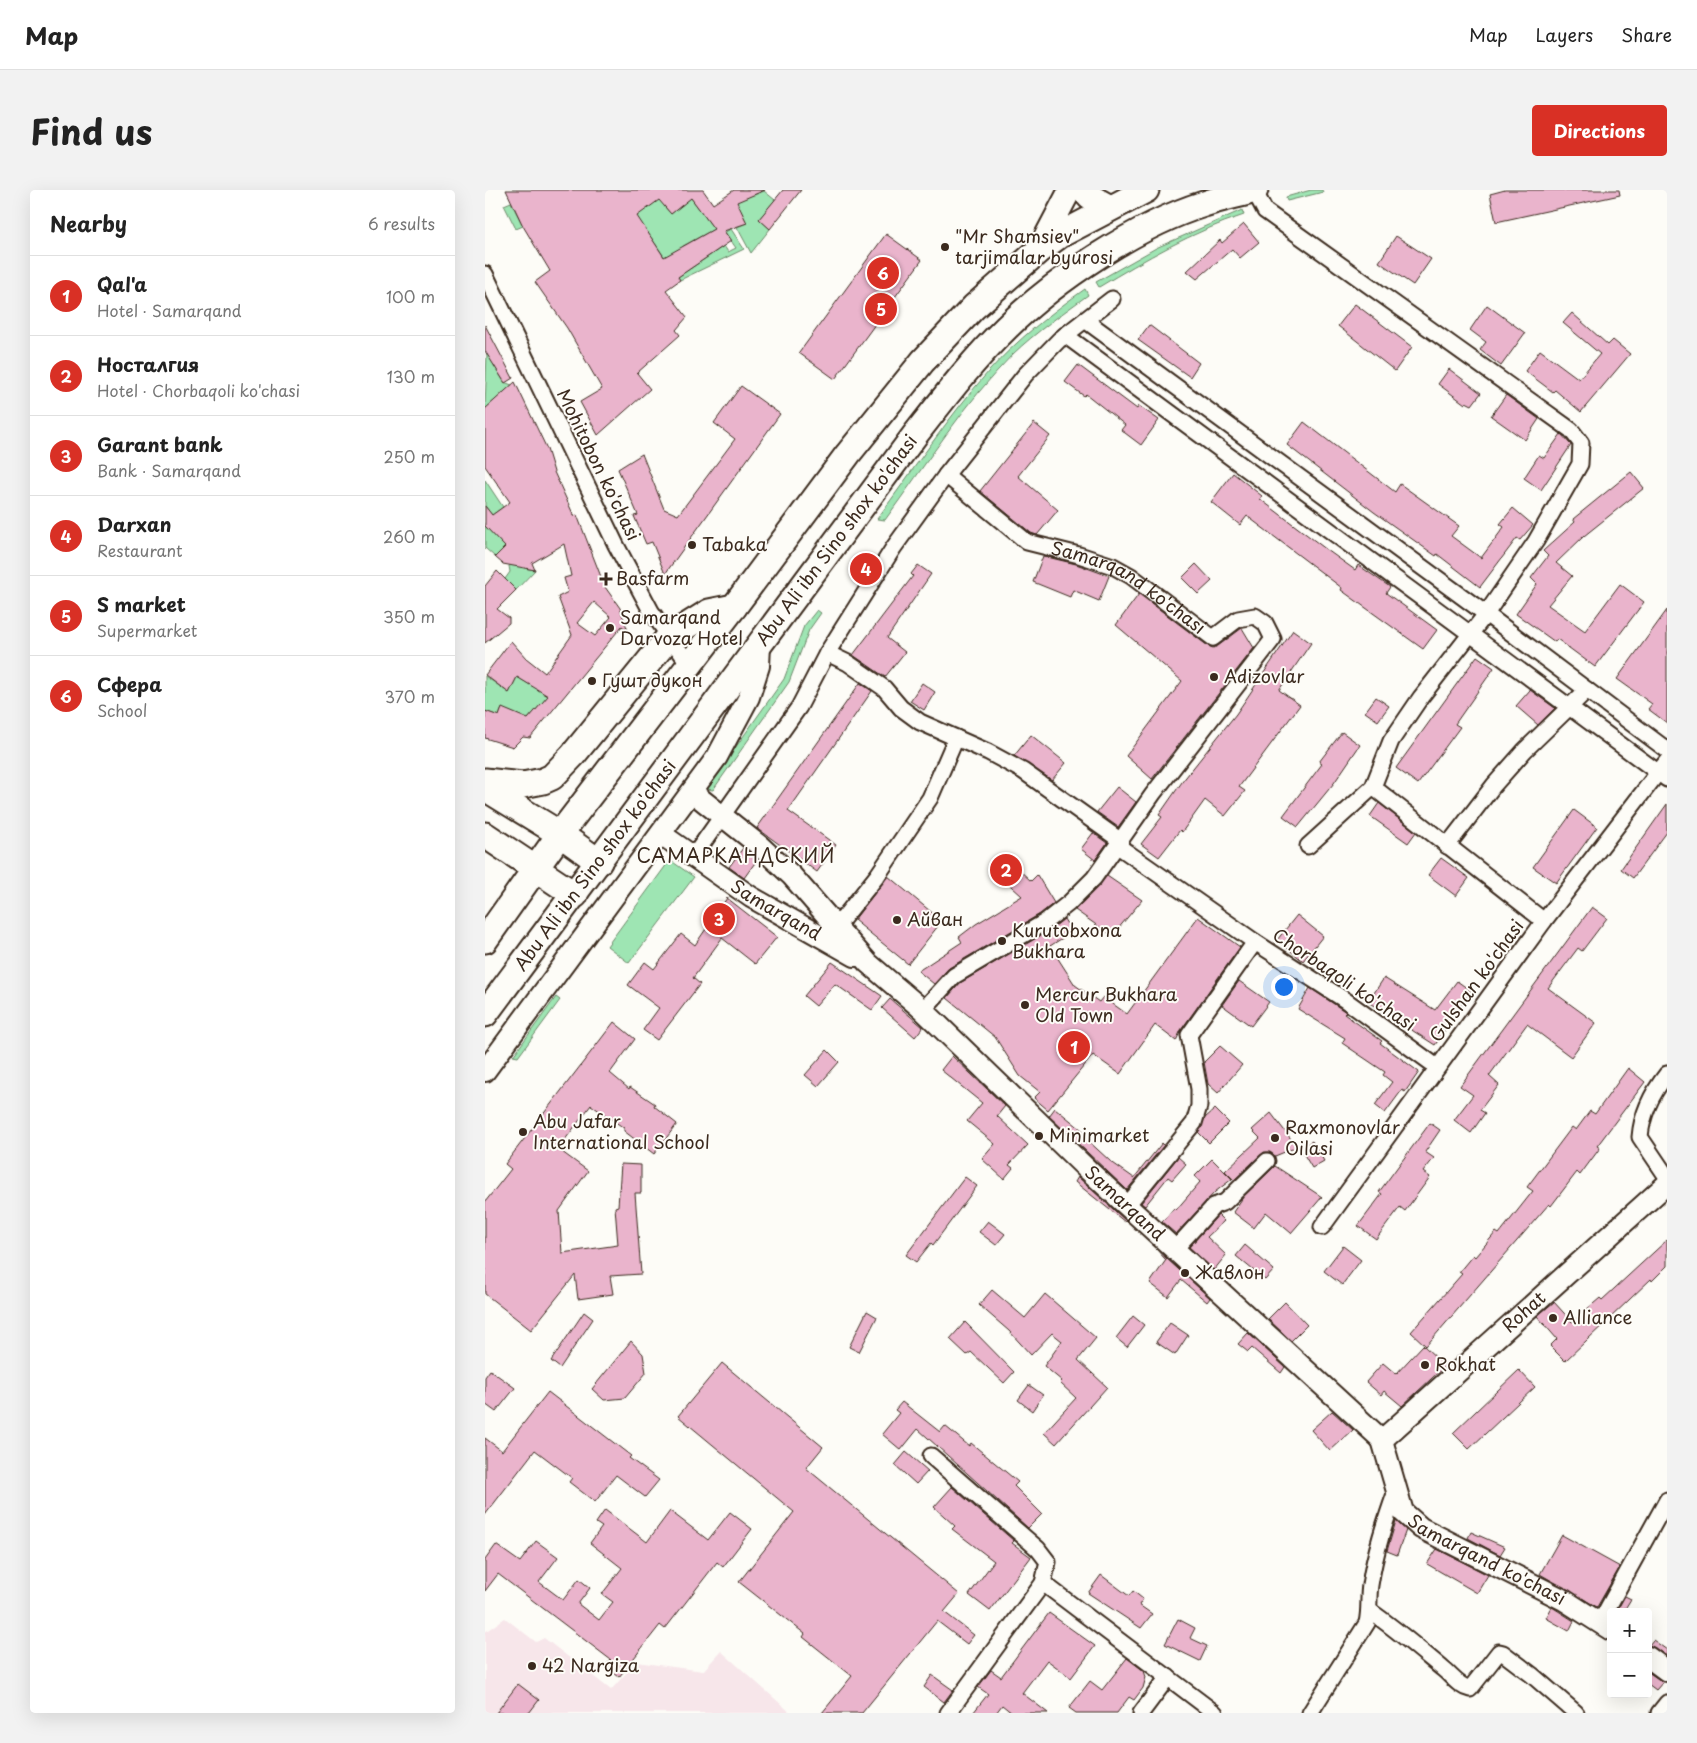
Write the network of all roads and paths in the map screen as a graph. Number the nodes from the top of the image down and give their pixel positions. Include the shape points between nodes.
1 (1070, 190) edge
2 (1085, 190) edge
3 (1146, 190) edge
4 (1255, 190) edge
5 (1110, 208) junction
6 (1038, 251) junction
7 (485, 274) edge
8 (1112, 299) dead end
9 (1085, 320) junction
10 (1065, 336) junction
11 (946, 475) junction
12 (734, 607) junction
13 (1486, 614) junction
14 (1470, 634) junction
15 (669, 637) junction
16 (761, 645) junction
17 (827, 653) junction
18 (689, 664) junction
19 (1587, 690) junction
20 (1569, 707) junction
21 (956, 738) junction
22 (1667, 750) edge
23 (1664, 771) edge
24 (485, 781) edge
25 (1373, 787) junction
26 (485, 788) edge
27 (692, 792) junction
28 (721, 816) junction
29 (485, 834) edge
30 (560, 834) junction
31 (661, 834) junction
32 (1120, 843) junction
33 (1308, 846) dead end
34 (1447, 846) junction
35 (693, 857) junction
36 (599, 862) junction
37 (535, 867) junction
38 (575, 895) junction
39 (1544, 921) junction
40 (837, 926) junction
41 (485, 940) edge
42 (1255, 942) junction
43 (868, 963) junction
44 (923, 1010) junction
45 (485, 1014) edge
46 (1437, 1067) junction
47 (485, 1072) edge
48 (1667, 1074) edge
49 (1267, 1161) dead end
50 (1667, 1177) edge
51 (1667, 1184) edge
52 (1128, 1204) junction
53 (1322, 1227) dead end
54 (1175, 1249) junction
55 (1383, 1440) junction
56 (931, 1456) dead end
57 (1396, 1491) junction
58 (1667, 1500) edge
59 (1043, 1583) junction
60 (1370, 1612) junction
61 (1605, 1626) edge
62 (1652, 1660) edge
63 (1667, 1671) edge
64 (1169, 1677) junction
65 (1667, 1703) edge
66 (948, 1713) edge
67 (1141, 1713) edge
68 (1215, 1713) edge
69 (1310, 1713) edge
70 (1576, 1713) edge
71 (1659, 1713) edge

1 - 6 main road
2 - 5 main road via 1090,197
3 - 5 main road
4 - 13 street via 1265,211 1571,430 1581,443 1580,464 1536,541
4 - 16 main road, Abu Ali ibn Sino shox ko'chasi via 1203,204 1122,242 1072,274 1007,327 915,435
5 - 6 main road
6 - 12 main road via 974,307 923,361 847,454
7 - 15 street, Mohitobon ko'chasi via 616,545 651,611
8 - 9 street
9 - 10 street
9 - 13 street
10 - 11 street via 1025,375
10 - 14 street
11 - 17 street
11 - 32 street, Samarqand ko'chasi via 1027,542 1113,566 1213,638 1238,620 1255,616 1265,623 1273,639 1153,794
12 - 15 main road via 709,612
12 - 18 main road
13 - 14 street
13 - 19 street
14 - 20 street
14 - 25 street via 1391,741
15 - 18 street, Mohitobon ko'chasi
15 - 24 main road via 552,777 523,785
16 - 27 street via 759,666 741,714 717,757
16 - 36 main road, Abu Ali ibn Sino shox ko'chasi
17 - 21 street, Chorbaqoli ko'chasi via 884,688 901,708 920,722
17 - 28 street via 799,707
18 - 30 main road
19 - 20 street
19 - 22 street
20 - 23 street
20 - 34 street via 1494,784
21 - 32 street, Chorbaqoli ko'chasi via 1023,772
21 - 40 street via 930,798 877,876
23 - 39 street, Gulshan ko'chasi
25 - 33 street
25 - 34 street
26 - 30 main road
27 - 28 street, Samarqand
27 - 31 street
28 - 35 street
28 - 40 street, Samarqand via 793,876
29 - 37 main road
30 - 36 main road
30 - 37 main road
31 - 35 street, Samarqand
31 - 47 street
32 - 42 street, Chorbaqoli ko'chasi
32 - 44 street via 1094,878 1069,903 1045,922 954,976
34 - 39 street
35 - 43 street, Samarqand via 751,897
36 - 38 main road, Abu Ali ibn Sino shox ko'chasi
37 - 38 main road
37 - 41 main road
38 - 45 main road, Abu Ali ibn Sino shox ko'chasi
39 - 46 street, Gulshan ko'chasi
40 - 43 street, Samarqand
42 - 46 street, Chorbaqoli ko'chasi via 1345,1000
42 - 52 street, Chorbaqoli ko'chasi via 1189,1035 1199,1089 1194,1123
43 - 44 street, Samarqand
44 - 52 street, Samarqand via 1088,1170
46 - 53 street, Gulshan ko'chasi
48 - 50 street via 1653,1092 1640,1138
49 - 54 street via 1225,1202 1214,1206
51 - 55 street, Rohat
52 - 54 street, Samarqand
54 - 55 street, Samarqand
55 - 57 street, Samarqand ko'chasi
56 - 59 street via 1045,1556 1048,1562
57 - 60 street via 1378,1540 1368,1597
57 - 61 street, Samarqand ko'chasi via 1403,1512 1421,1528 1564,1600
58 - 61 street
59 - 64 street
59 - 66 street
60 - 69 street via 1367,1623
60 - 70 street via 1390,1625 1459,1686 1470,1689 1499,1652
62 - 63 street
64 - 67 street
64 - 68 street
65 - 71 street

